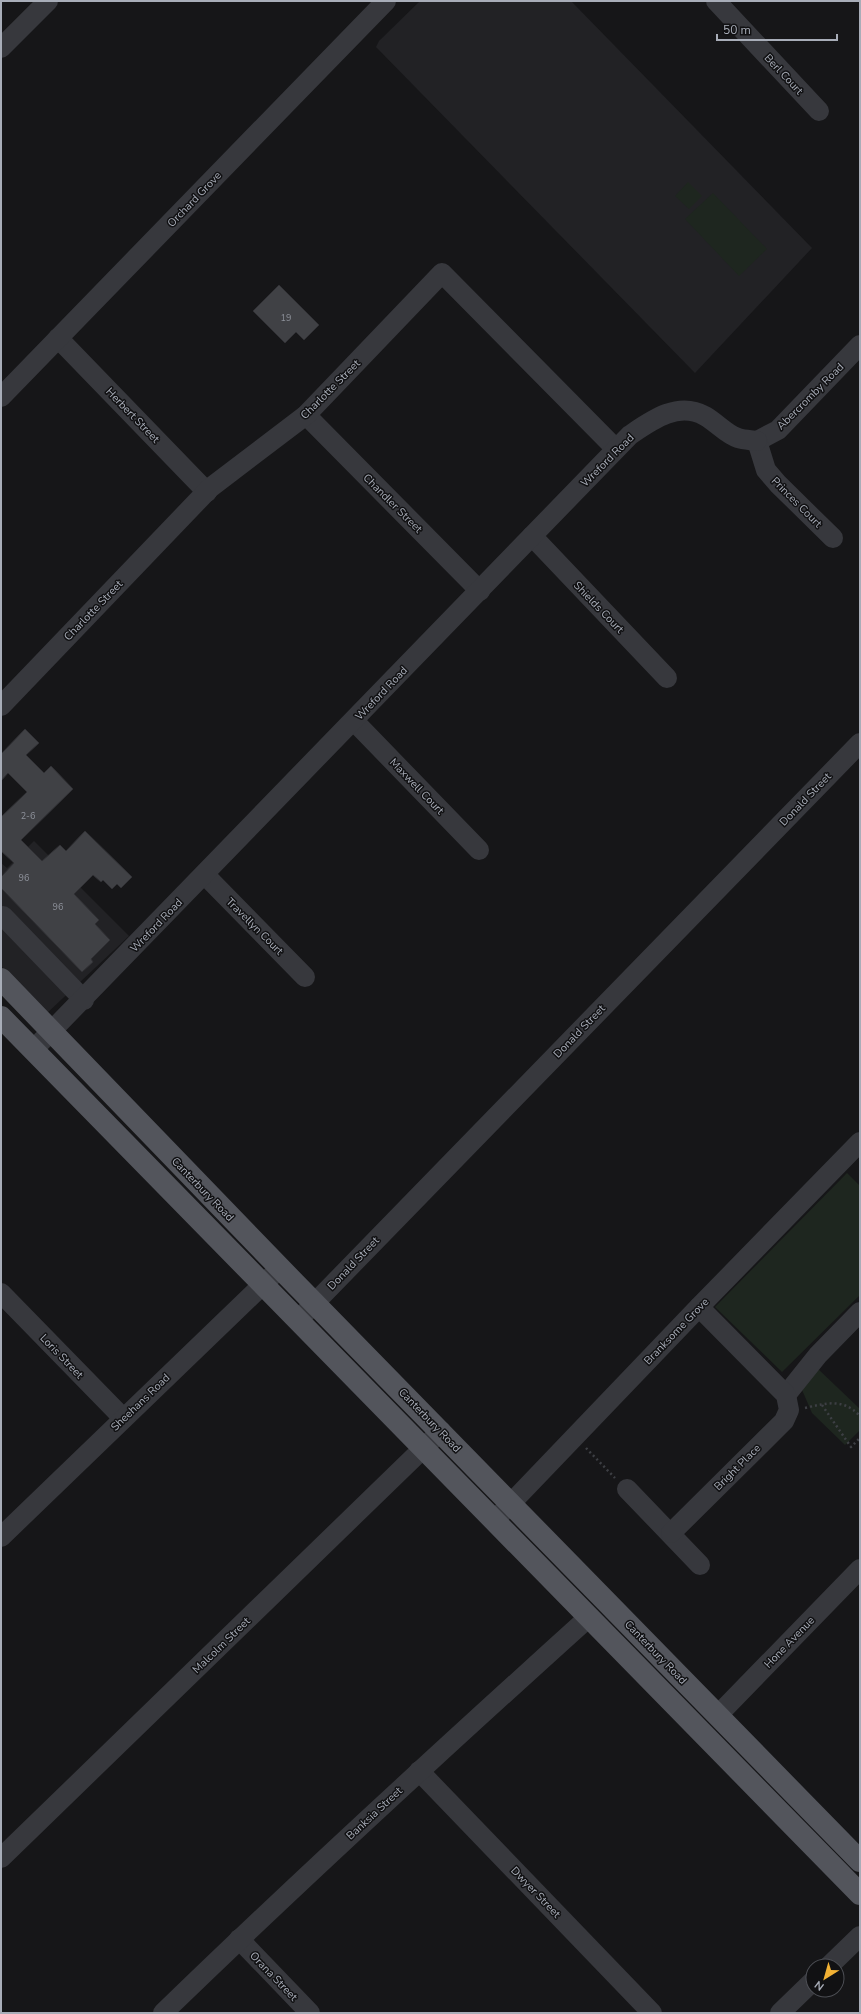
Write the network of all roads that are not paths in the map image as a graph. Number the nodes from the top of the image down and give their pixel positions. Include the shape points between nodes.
1 (48, 1) edge
2 (386, 1) edge
3 (716, 1) edge
4 (1, 48) edge
5 (819, 111) dead end
6 (58, 338) junction
7 (860, 345) edge
8 (1, 397) edge
9 (306, 415) junction
10 (757, 440) junction
11 (616, 449) junction
12 (207, 492) junction
13 (532, 536) junction
14 (833, 538) dead end
15 (480, 591) junction
16 (667, 678) dead end
17 (1, 706) edge
18 (354, 722) junction
19 (860, 743) edge
20 (480, 850) dead end
21 (205, 875) junction
22 (1, 918) edge
23 (305, 977) dead end
24 (1, 979) edge
25 (84, 1000) junction
26 (1, 1017) edge
27 (52, 1032) junction
28 (33, 1050) junction
29 (856, 1154) edge
30 (280, 1268) junction
31 (263, 1284) junction
32 (1, 1293) edge
33 (314, 1303) junction
34 (699, 1307) junction
35 (860, 1312) edge
36 (298, 1319) junction
37 (788, 1402) junction
38 (123, 1418) junction
39 (440, 1431) junction
40 (423, 1448) junction
41 (627, 1489) road end
42 (511, 1504) junction
43 (494, 1521) junction
44 (671, 1533) junction
45 (1, 1537) edge
46 (700, 1565) dead end
47 (860, 1569) edge
48 (589, 1617) junction
49 (718, 1715) junction
50 (419, 1771) junction
51 (1, 1858) edge
52 (860, 1861) edge
53 (860, 1894) edge
54 (860, 1936) edge
55 (239, 1939) junction
56 (837, 1958) edge
57 (805, 1989) edge
58 (163, 2013) edge
59 (310, 2013) edge
60 (652, 2013) edge
61 (780, 2013) edge

1 - 4 street
2 - 6 street, Orchard Grove
3 - 5 street, Berl Court
6 - 8 street, Orchard Grove
6 - 12 street, Herbert Street
7 - 10 street, Abercromby Road via 778,430
9 - 11 street, Charlotte Street via 442,273
9 - 12 street, Charlotte Street
9 - 15 street, Chandler Street
10 - 11 street, Wreford Road via 737,438 704,415 685,410 668,413 652,420 630,435
10 - 14 street, Princes Court via 766,470
11 - 13 street, Wreford Road
12 - 17 street, Charlotte Street
13 - 15 street, Wreford Road
13 - 16 street, Shields Court
15 - 18 street, Wreford Road
18 - 20 street, Maxwell Court
18 - 21 street, Wreford Road
19 - 33 street, Donald Street
21 - 23 street, Travellyn Court
21 - 25 street, Wreford Road
22 - 25 street via 3,916
24 - 27 main road, Canterbury Road
25 - 27 street, Wreford Road
26 - 28 main road
27 - 28 street, Wreford Road
27 - 30 main road, Canterbury Road
28 - 31 main road
29 - 34 street, Branksome Grove
30 - 31 street, Sheehans Road
30 - 33 main road, Canterbury Road
31 - 36 main road
31 - 38 street, Sheehans Road
32 - 38 street, Loris Street
33 - 36 street, Donald Street
33 - 39 main road, Canterbury Road
34 - 37 street
34 - 42 street, Branksome Grove
35 - 37 street, Bright Place via 818,1355
36 - 40 main road
37 - 44 street, Bright Place via 784,1421
38 - 45 street, Sheehans Road
39 - 40 street, Malcolm Street
39 - 42 main road, Canterbury Road
40 - 43 main road
40 - 51 street, Malcolm Street
41 - 44 street
42 - 43 street, Branksome Grove
42 - 49 main road, Canterbury Road
43 - 48 main road
44 - 46 street
47 - 49 street, Hone Avenue
48 - 50 street, Banksia Street
48 - 53 main road
49 - 52 main road, Canterbury Road
50 - 55 street, Banksia Street
50 - 60 street, Dwyer Street
54 - 56 street
55 - 58 street, Banksia Street
55 - 59 street, Orana Street
57 - 61 street

